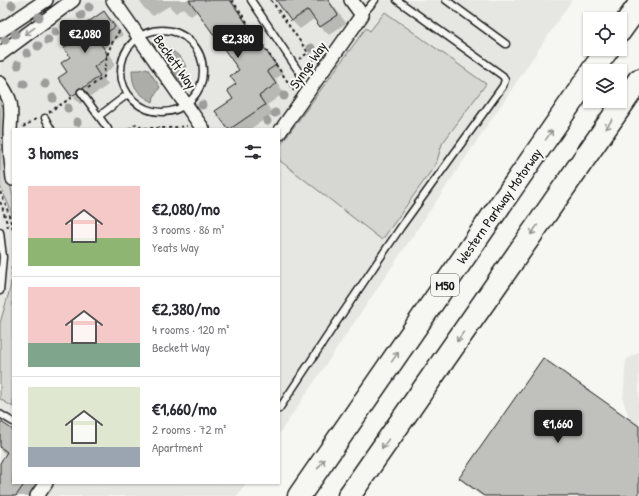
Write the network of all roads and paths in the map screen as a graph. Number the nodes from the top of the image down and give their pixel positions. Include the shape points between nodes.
1 (46, 0) edge
2 (73, 0) edge
3 (113, 0) edge
4 (232, 0) edge
5 (251, 0) edge
6 (271, 0) edge
7 (351, 0) edge
8 (375, 0) edge
9 (397, 0) edge
10 (446, 0) edge
11 (639, 5) edge
12 (362, 15) junction
13 (627, 21) edge
14 (119, 26) dead end
15 (0, 31) edge
16 (139, 38) junction
17 (506, 44) dead end
18 (0, 54) edge
19 (316, 63) dead end
20 (301, 75) dead end
21 (639, 80) edge
22 (0, 83) edge
23 (583, 84) edge
24 (81, 92) junction
25 (295, 93) dead end
26 (128, 94) junction
27 (186, 105) junction
28 (43, 116) junction
29 (99, 116) junction
30 (189, 126) dead end
31 (22, 127) dead end
32 (50, 128) edge
33 (107, 128) edge
34 (131, 128) edge
35 (142, 128) edge
36 (147, 128) edge
37 (169, 128) edge
38 (169, 128) edge
39 (202, 128) edge
40 (280, 132) edge
41 (12, 170) edge
42 (0, 192) edge
43 (12, 226) edge
44 (0, 232) edge
45 (0, 291) edge
46 (280, 407) edge
47 (0, 414) edge
48 (12, 421) edge
49 (45, 484) edge
50 (37, 496) edge
51 (299, 496) edge
52 (349, 496) edge

1 - 15 street
2 -> 18 street
3 - 16 street, Beckett Way
4 - 25 path
5 - 20 lane
6 - 19 path
7 - 12 street
8 - 12 lane
9 - 46 lane via 503,76 505,80 401,227
10 - 17 lane
11 - 13 highway
12 - 40 street, Synge Way
14 - 24 path via 121,28 111,44 105,63 104,77
16 - 26 lane, Beckett Way via 127,50 122,64 122,80
16 - 27 street, Beckett Way
16 - 27 lane, Beckett Way via 153,31 170,31 186,38 198,51 203,67 202,80 197,92
21 -> 52 highway
22 - 41 street via 10,102
51 -> 23 highway, Western Parkway Motorway / M50
24 - 28 path
24 - 29 lane
26 - 27 lane, Beckett Way via 138,104 158,112 172,111
26 - 29 lane
27 - 39 street, Beckett Way
28 - 31 path
28 - 32 lane
29 - 33 lane
30 - 37 path
34 - 35 path via 136,124
36 - 38 path
42 - 43 path
44 - 45 lane via 3,257
47 - 48 lane
49 - 50 street

